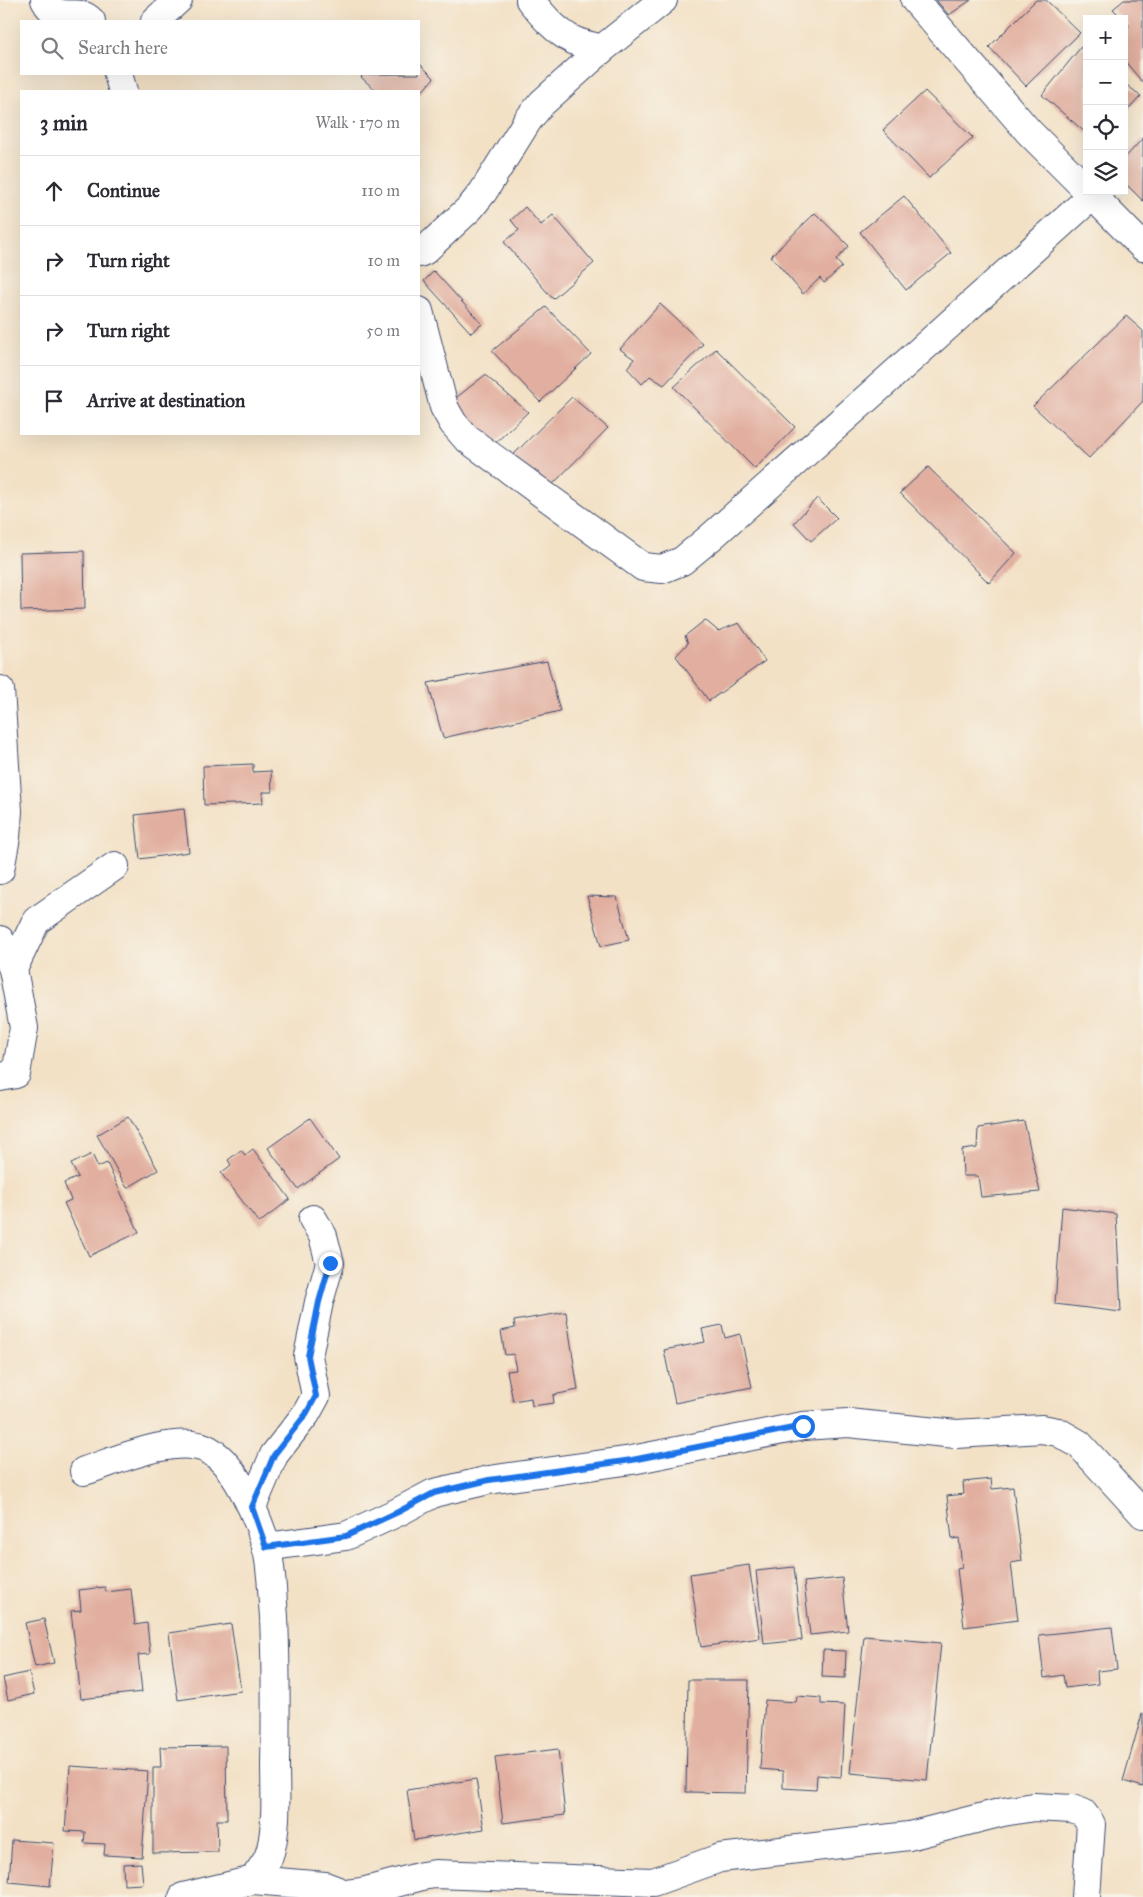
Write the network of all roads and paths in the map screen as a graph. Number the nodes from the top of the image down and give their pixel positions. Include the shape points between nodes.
1 (45, 0) edge
2 (178, 0) edge
3 (530, 0) edge
4 (663, 0) edge
5 (914, 0) edge
6 (90, 20) edge
7 (156, 20) edge
8 (602, 49) junction
9 (118, 75) edge
10 (123, 90) edge
11 (1083, 186) edge
12 (1086, 195) edge
13 (1092, 195) edge
14 (1143, 247) edge
15 (420, 253) edge
16 (420, 315) edge
17 (0, 690) edge
18 (115, 866) dead end
19 (0, 870) edge
20 (0, 940) edge
21 (13, 969) junction
22 (0, 1077) edge
23 (313, 1218) dead end
24 (84, 1471) dead end
25 (252, 1507) junction
26 (1143, 1514) edge
27 (266, 1547) junction
28 (253, 1880) junction
29 (654, 1890) edge
30 (183, 1897) edge
31 (1086, 1897) edge

1 - 6 street via 56,14 81,15
2 - 7 street
3 - 8 street via 564,34
4 - 8 street
5 - 11 street via 1028,132
8 - 15 street via 542,103 470,208
9 - 10 street
12 - 16 street via 894,375 711,537 682,561 662,569 643,567 466,438 444,407
13 - 14 street
17 - 19 street via 8,812
18 - 21 street via 36,921
20 - 21 street
21 - 22 street via 24,1028 16,1074
23 - 25 street via 323,1236 330,1263 308,1356 316,1396 274,1455
24 - 25 street via 163,1446 189,1445 206,1449 224,1463
25 - 27 street
26 - 27 street via 1079,1444 1058,1432 1042,1429 956,1434 848,1424 803,1426 632,1460 489,1480 434,1493 346,1536
27 - 28 street via 276,1672 275,1820 268,1858
28 - 29 street via 325,1886 346,1894 435,1874
28 - 30 street
29 - 31 street via 720,1858 909,1836 1034,1807 1072,1809 1083,1813 1091,1824

